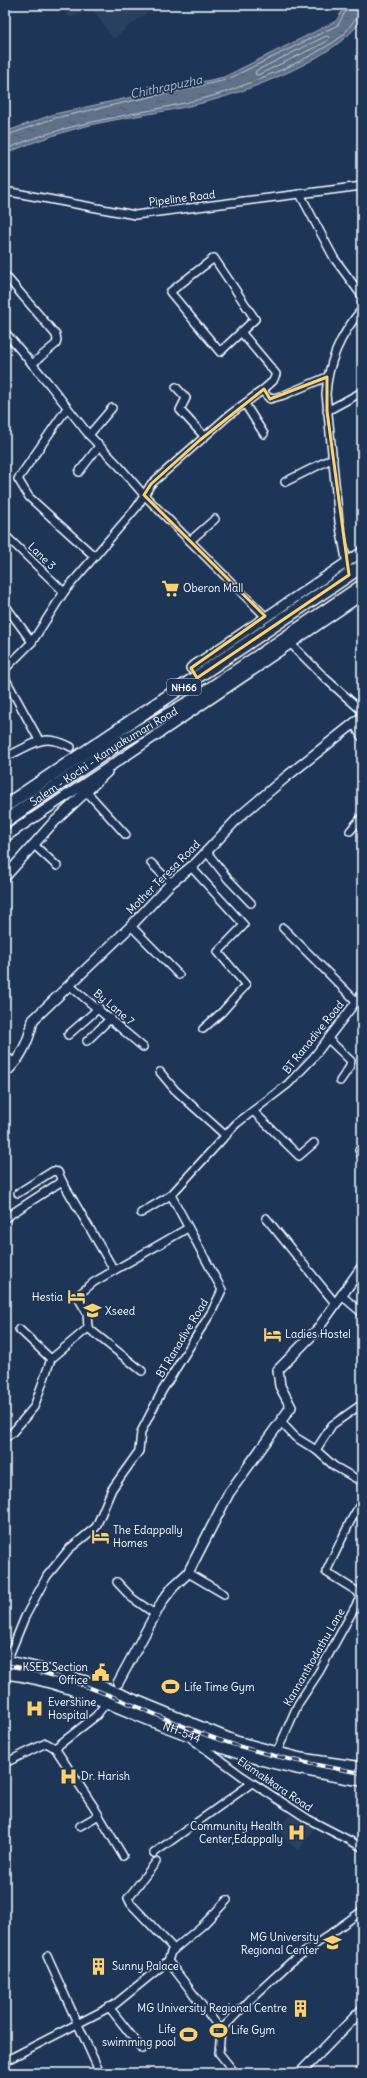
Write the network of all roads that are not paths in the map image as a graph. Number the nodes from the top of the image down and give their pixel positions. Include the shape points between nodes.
1 (362, 186) edge
2 (5, 191) edge
3 (300, 194) junction
4 (5, 275) edge
5 (362, 296) edge
6 (362, 309) edge
7 (5, 332) edge
8 (242, 332) junction
9 (32, 364) junction
10 (327, 377) junction
11 (176, 387) dead end
12 (264, 389) junction
13 (362, 392) edge
14 (245, 404) junction
15 (67, 408) junction
16 (112, 408) dead end
17 (326, 411) junction
18 (264, 434) dead end
19 (89, 435) junction
20 (204, 436) junction
21 (99, 446) junction
22 (332, 458) junction
23 (79, 472) dead end
24 (285, 482) dead end
25 (144, 495) junction
26 (215, 519) dead end
27 (5, 535) edge
28 (190, 541) junction
29 (362, 552) edge
30 (94, 556) junction
31 (346, 562) junction
32 (362, 566) edge
33 (349, 575) junction
34 (362, 586) edge
35 (64, 592) junction
36 (362, 596) edge
37 (5, 605) edge
38 (265, 616) junction
39 (32, 642) junction
40 (292, 645) junction
41 (257, 663) junction
42 (5, 669) edge
43 (194, 673) junction
44 (5, 678) edge
45 (362, 711) edge
46 (358, 720) edge
47 (362, 736) edge
48 (39, 740) junction
49 (70, 747) dead end
50 (5, 757) edge
51 (123, 757) junction
52 (87, 792) junction
53 (5, 806) edge
54 (362, 817) edge
55 (5, 821) edge
56 (350, 831) dead end
57 (126, 835) dead end
58 (5, 837) edge
59 (34, 845) junction
60 (206, 851) junction
61 (151, 863) dead end
62 (57, 866) dead end
63 (191, 867) junction
64 (5, 877) edge
65 (171, 883) junction
66 (250, 903) dead end
67 (131, 926) junction
68 (283, 928) dead end
69 (179, 975) dead end
70 (69, 985) junction
71 (362, 994) edge
72 (356, 1002) junction
73 (99, 1008) junction
74 (111, 1018) junction
75 (204, 1029) dead end
76 (68, 1035) dead end
77 (328, 1038) junction
78 (87, 1041) dead end
79 (144, 1047) dead end
80 (5, 1055) edge
81 (14, 1063) junction
82 (160, 1072) dead end
83 (5, 1073) edge
84 (340, 1081) dead end
85 (253, 1111) junction
86 (226, 1136) junction
87 (314, 1143) dead end
88 (62, 1181) junction
89 (18, 1194) dead end
90 (171, 1195) junction
91 (141, 1213) dead end
92 (5, 1218) edge
93 (266, 1218) dead end
94 (188, 1228) junction
95 (362, 1267) edge
96 (114, 1270) junction
97 (341, 1295) junction
98 (335, 1303) junction
99 (362, 1313) edge
100 (88, 1328) junction
101 (19, 1329) dead end
102 (51, 1359) junction
103 (142, 1371) dead end
104 (362, 1404) edge
105 (281, 1422) junction
106 (5, 1438) edge
107 (316, 1450) junction
108 (362, 1482) edge
109 (362, 1501) edge
110 (188, 1573) junction
111 (117, 1582) dead end
112 (224, 1594) dead end
113 (360, 1598) edge
114 (155, 1614) junction
115 (6, 1662) edge
116 (5, 1673) edge
117 (116, 1687) junction
118 (106, 1703) junction
119 (182, 1726) junction
120 (55, 1748) junction
121 (276, 1752) junction
122 (5, 1763) edge
123 (362, 1768) edge
124 (362, 1780) edge
125 (252, 1783) junction
126 (99, 1815) junction
127 (80, 1826) dead end
128 (362, 1847) edge
129 (154, 1853) dead end
130 (123, 1856) dead end
131 (156, 1862) dead end
132 (227, 1900) dead end
133 (362, 1911) edge
134 (174, 1949) junction
135 (47, 1956) dead end
136 (168, 1961) junction
137 (109, 2007) junction
138 (362, 2010) edge
139 (77, 2024) junction
140 (221, 2030) junction
141 (142, 2049) dead end
142 (5, 2061) edge
143 (100, 2073) edge
144 (235, 2073) edge
145 (300, 2073) edge

1 - 3 street, Pipeline Road
2 - 3 street, Pipeline Road via 135,215
3 - 5 street via 334,258
4 - 9 street via 56,335 56,344
6 - 10 street via 349,325 333,354
7 - 9 street
8 - 8 street via 255,319 214,258 170,292 220,352
8 - 12 street via 276,374 273,381
9 - 15 street
10 - 12 street via 270,399
10 - 17 street
11 - 20 street via 186,398 180,410
12 - 14 street
13 - 17 street
14 - 18 street
14 - 20 street
15 - 19 street
15 - 30 street via 18,479 29,497
16 - 19 street
17 - 22 street
19 - 21 street
20 - 25 street via 151,484
21 - 23 street
21 - 25 street
22 - 24 street
22 - 31 street
25 - 28 street
25 - 30 street via 137,507
26 - 28 street
27 - 35 street, Lane 3
28 - 38 street
29 - 31 street
30 - 35 street
31 - 33 street
31 - 38 street
32 - 33 highway, Salem - Kochi - Kanyakumari Road / NH66
33 - 43 highway, Salem - Kochi - Kanyakumari Road / NH66
34 - 41 highway, Salem - Kochi - Kanyakumari Road / NH66
35 - 39 street
36 - 40 street
37 - 39 street
38 - 43 street
39 - 42 street
40 - 41 street
40 - 45 street
41 - 51 street
41 - 55 highway, Salem - Kochi - Kanyakumari Road / NH66 via 118,744
43 - 53 highway, Salem - Kochi - Kanyakumari Road / NH66
44 - 48 street
46 - 47 street
46 - 60 street, Mother Teresa Road via 239,817
48 - 49 street via 49,738
48 - 50 street
51 - 52 street
51 - 58 street
52 - 57 street
52 - 59 street via 51,825
54 - 56 street
59 - 62 street
59 - 64 street
60 - 63 street, Mother Teresa Road
60 - 66 street
61 - 65 street
63 - 65 street, Mother Teresa Road
63 - 75 street via 244,925 218,952 246,984
65 - 67 street, Mother Teresa Road
67 - 69 street
67 - 70 street, Mother Teresa Road
68 - 72 street
70 - 73 street, By Lane 7
70 - 81 street, Mother Teresa Road via 33,1020 30,1039
71 - 72 street, BT Ranadive Road
72 - 77 street, BT Ranadive Road
73 - 74 street, By Lane 7
73 - 76 street
74 - 78 street
74 - 79 street, By Lane 7
77 - 84 street via 351,1061
77 - 85 street, BT Ranadive Road via 288,1084
80 - 81 street
81 - 83 street, Mother Teresa Road
82 - 86 street via 175,1090
85 - 86 street, BT Ranadive Road via 236,1124
85 - 87 street via 299,1156
86 - 90 street, BT Ranadive Road
88 - 89 street via 58,1172 53,1171
88 - 92 street
88 - 96 street
90 - 91 street
90 - 94 street, BT Ranadive Road
93 - 98 street
94 - 96 street
94 - 115 street, BT Ranadive Road via 222,1290 159,1398 141,1432 139,1451 112,1489 96,1527 69,1549 46,1576
95 - 97 street
96 - 100 street via 77,1296 87,1314
97 - 98 street
97 - 99 street
98 - 105 street via 317,1330 278,1370 280,1386 291,1407
100 - 102 street
100 - 103 street
101 - 102 street
102 - 106 street via 34,1407
104 - 107 street via 332,1425
105 - 107 street via 295,1437
105 - 110 street via 229,1493
107 - 108 street via 334,1466
109 - 113 street, Kannanthodathu Lane via 326,1572
110 - 112 street
110 - 114 street via 173,1586
111 - 114 street via 132,1598
113 - 121 street, Kannanthodathu Lane via 298,1704
114 - 117 street
115 - 117 main road, NH-544 via 99,1686
116 - 118 main road, NH-544 via 20,1674 72,1688
117 - 119 main road, NH-544
118 - 119 main road, NH-544
118 - 120 street via 96,1716
119 - 121 main road, NH-544
119 - 124 main road, NH-544 via 243,1754 307,1771
119 - 125 street, Elamakkara Road
120 - 122 street via 46,1744
120 - 126 street
121 - 123 main road, NH-544 via 301,1759
125 - 128 street, Elamakkara Road via 308,1819
125 - 129 street
126 - 127 street
126 - 130 street
131 - 134 street via 128,1898 130,1904
132 - 134 street via 204,1924
133 - 140 street via 292,1962
134 - 136 street
135 - 139 street
136 - 137 street
136 - 140 street
137 - 139 street
137 - 141 street
138 - 145 street
139 - 142 street
139 - 143 street
140 - 144 street via 219,2053

